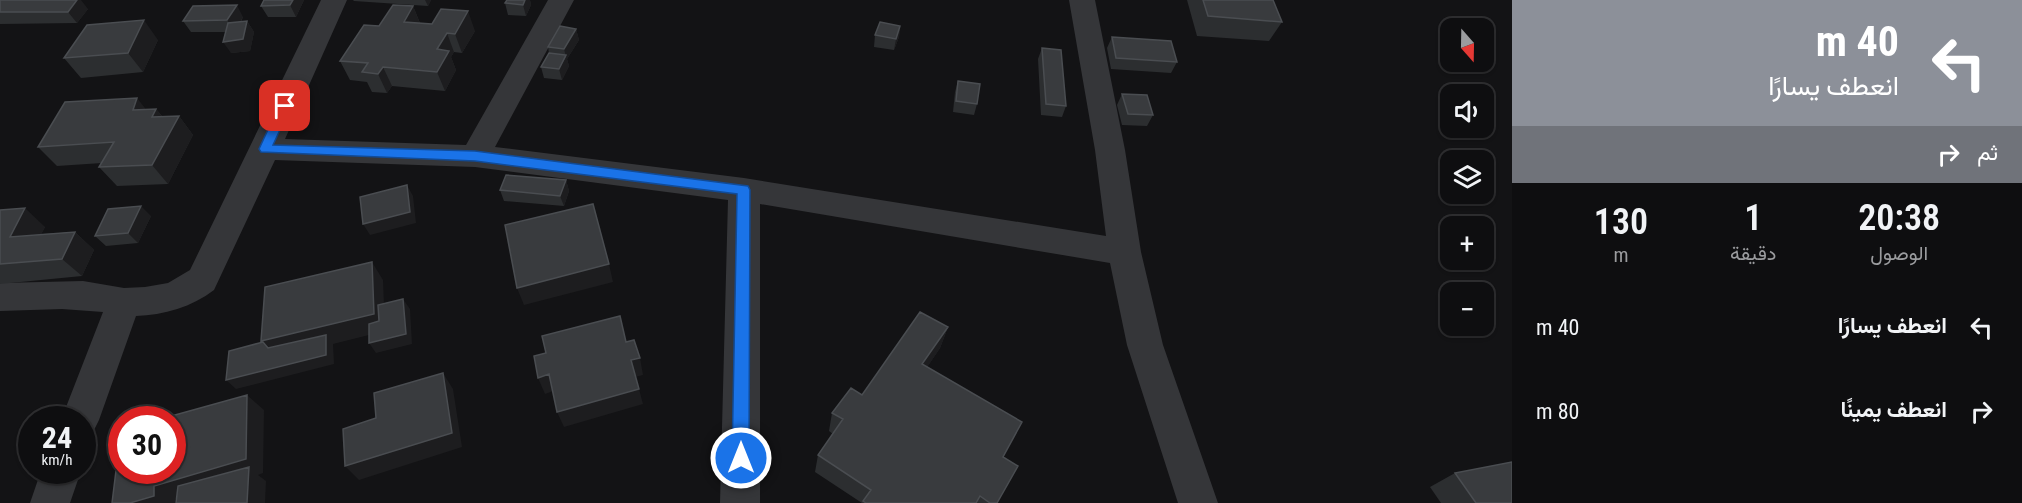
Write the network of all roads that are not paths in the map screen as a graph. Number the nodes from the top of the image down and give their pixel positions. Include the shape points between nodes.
1 (334, 0) edge
2 (561, 0) edge
3 (1082, 0) edge
4 (265, 149) junction
5 (475, 156) junction
6 (744, 190) junction
7 (1124, 252) junction
8 (0, 297) edge
9 (124, 302) junction
10 (85, 406) edge
11 (57, 484) edge
12 (50, 503) edge
13 (740, 503) edge
14 (1198, 503) edge

1 - 4 street
2 - 5 street
3 - 7 street
4 - 5 street
4 - 9 street via 202,280 177,297
5 - 6 street
6 - 7 street
6 - 13 street
7 - 14 street via 1145,345
8 - 9 street via 86,295
9 - 10 street
11 - 12 street

